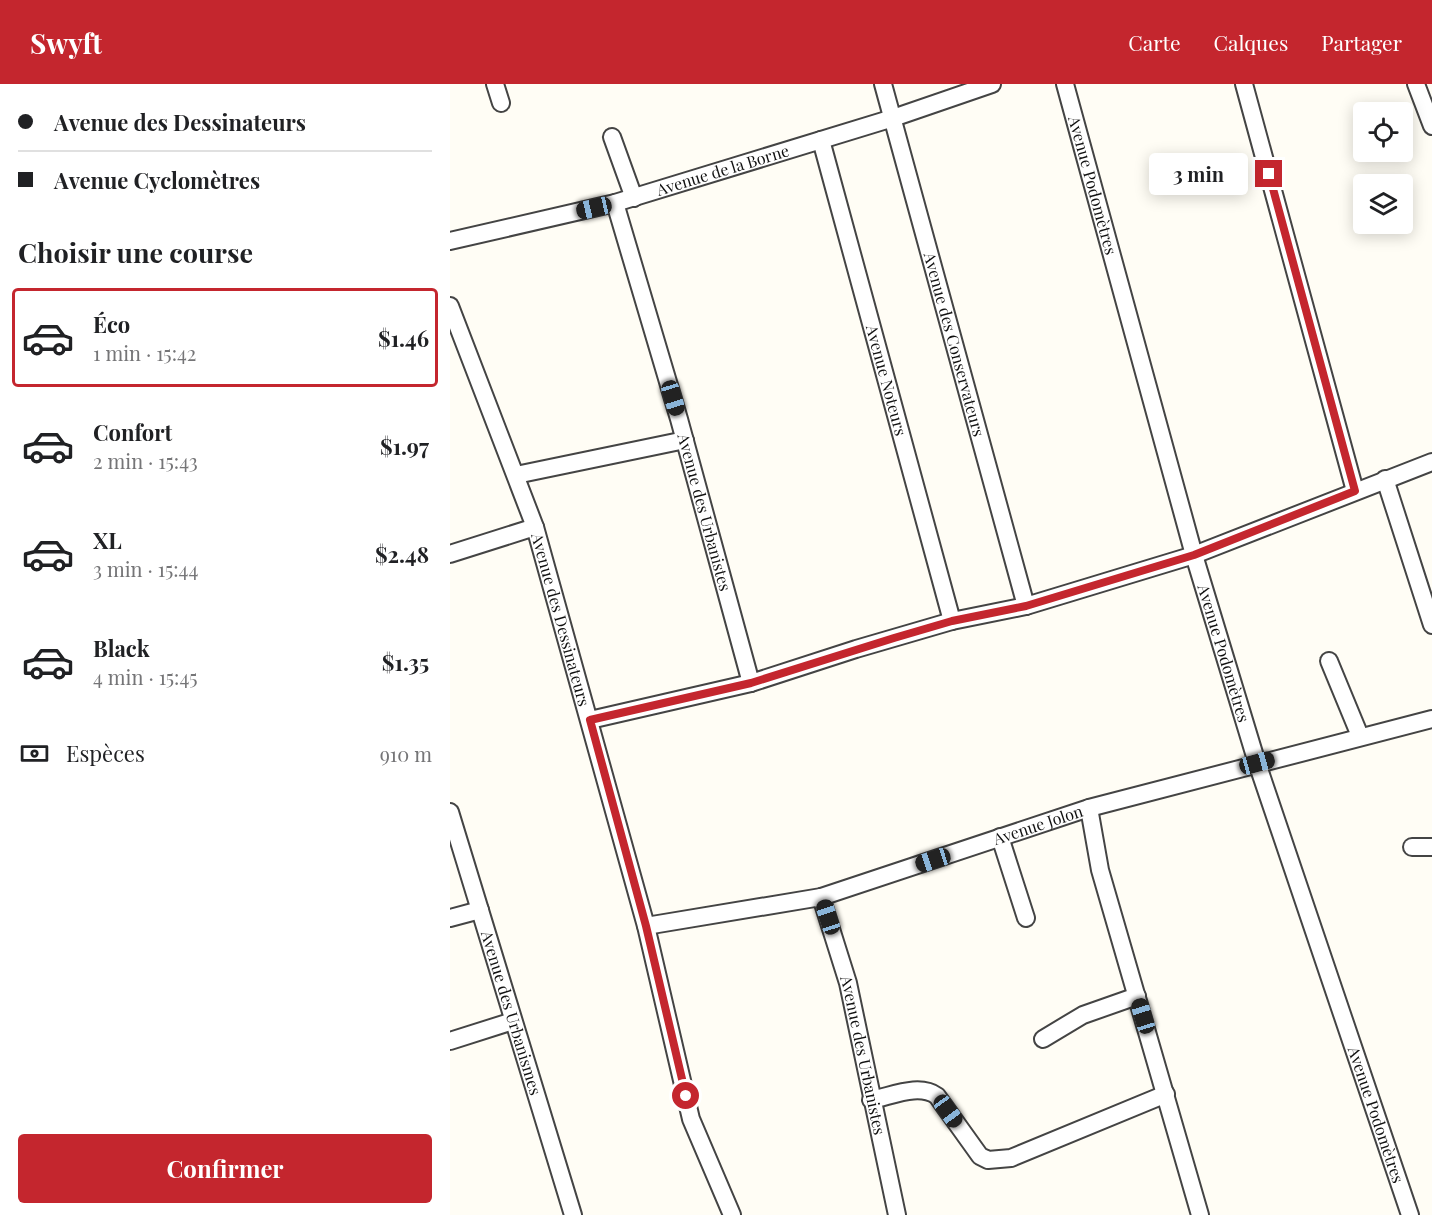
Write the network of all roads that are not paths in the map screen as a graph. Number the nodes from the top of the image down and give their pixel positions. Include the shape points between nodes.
1 (495, 84) edge
2 (883, 84) edge
3 (992, 84) edge
4 (1065, 84) edge
5 (1244, 84) edge
6 (1416, 84) edge
7 (501, 103) dead end
8 (892, 118) junction
9 (1432, 126) edge
10 (612, 137) dead end
11 (821, 140) junction
12 (634, 198) junction
13 (615, 203) junction
14 (450, 241) edge
15 (450, 306) edge
16 (685, 440) junction
17 (1432, 462) edge
18 (516, 475) junction
19 (1385, 479) junction
20 (1355, 491) junction
21 (536, 527) junction
22 (450, 554) edge
23 (1194, 555) junction
24 (1026, 606) junction
25 (952, 621) junction
26 (1432, 626) edge
27 (1329, 660) dead end
28 (751, 683) junction
29 (1432, 719) edge
30 (590, 720) junction
31 (1360, 736) junction
32 (1257, 763) junction
33 (1089, 807) junction
34 (450, 812) edge
35 (1000, 837) junction
36 (1412, 847) dead end
37 (1432, 847) edge
38 (822, 897) junction
39 (480, 910) junction
40 (450, 918) edge
41 (1026, 918) dead end
42 (646, 926) junction
43 (1137, 996) junction
44 (513, 1021) junction
45 (1043, 1039) dead end
46 (450, 1041) edge
47 (1166, 1094) junction
48 (871, 1100) junction
49 (573, 1215) edge
50 (732, 1215) edge
51 (897, 1215) edge
52 (1200, 1215) edge
53 (1410, 1215) edge

1 - 7 street
2 - 8 street, Avenue des Conservateurs
3 - 8 street, Avenue de la Borne
4 - 23 street, Avenue Podomètres
5 - 20 street
6 - 9 street
8 - 11 street, Avenue de la Borne
8 - 24 street, Avenue des Conservateurs
10 - 12 street
11 - 12 street, Avenue de la Borne
11 - 25 street, Avenue Noteurs
12 - 13 street, Avenue de la Borne
13 - 14 street, Avenue de la Borne
13 - 16 street, Avenue des Urbanistes
15 - 18 street, Avenue des Dessinateurs
16 - 18 street
16 - 28 street, Avenue des Urbanistes
17 - 19 street
18 - 21 street, Avenue des Dessinateurs
19 - 20 street
19 - 26 street
20 - 23 street
21 - 22 street
21 - 30 street, Avenue des Dessinateurs
23 - 24 street
23 - 32 street, Avenue Podomètres
24 - 25 street
25 - 28 street
27 - 31 street
28 - 30 street
29 - 31 street, Avenue Jolon
30 - 42 street, Avenue des Dessinateurs
31 - 32 street, Avenue Jolon
32 - 33 street, Avenue Jolon
32 - 53 street, Avenue Podomètres
33 - 35 street, Avenue Jolon
33 - 43 street via 1100,870
34 - 39 street, Avenue des Urbanismes
35 - 38 street, Avenue Jolon
35 - 41 street
36 - 37 street
38 - 42 street, Avenue Jolon
38 - 48 street, Avenue des Urbanistes via 848,983
39 - 40 street
39 - 44 street, Avenue des Urbanismes
42 - 50 street, Avenue des Dessinateurs via 691,1119
43 - 45 street via 1083,1015
43 - 47 street
44 - 46 street
44 - 49 street, Avenue des Urbanismes
47 - 48 street via 997,1161 980,1156 931,1091 922,1089
47 - 52 street
48 - 51 street, Avenue des Urbanistes

